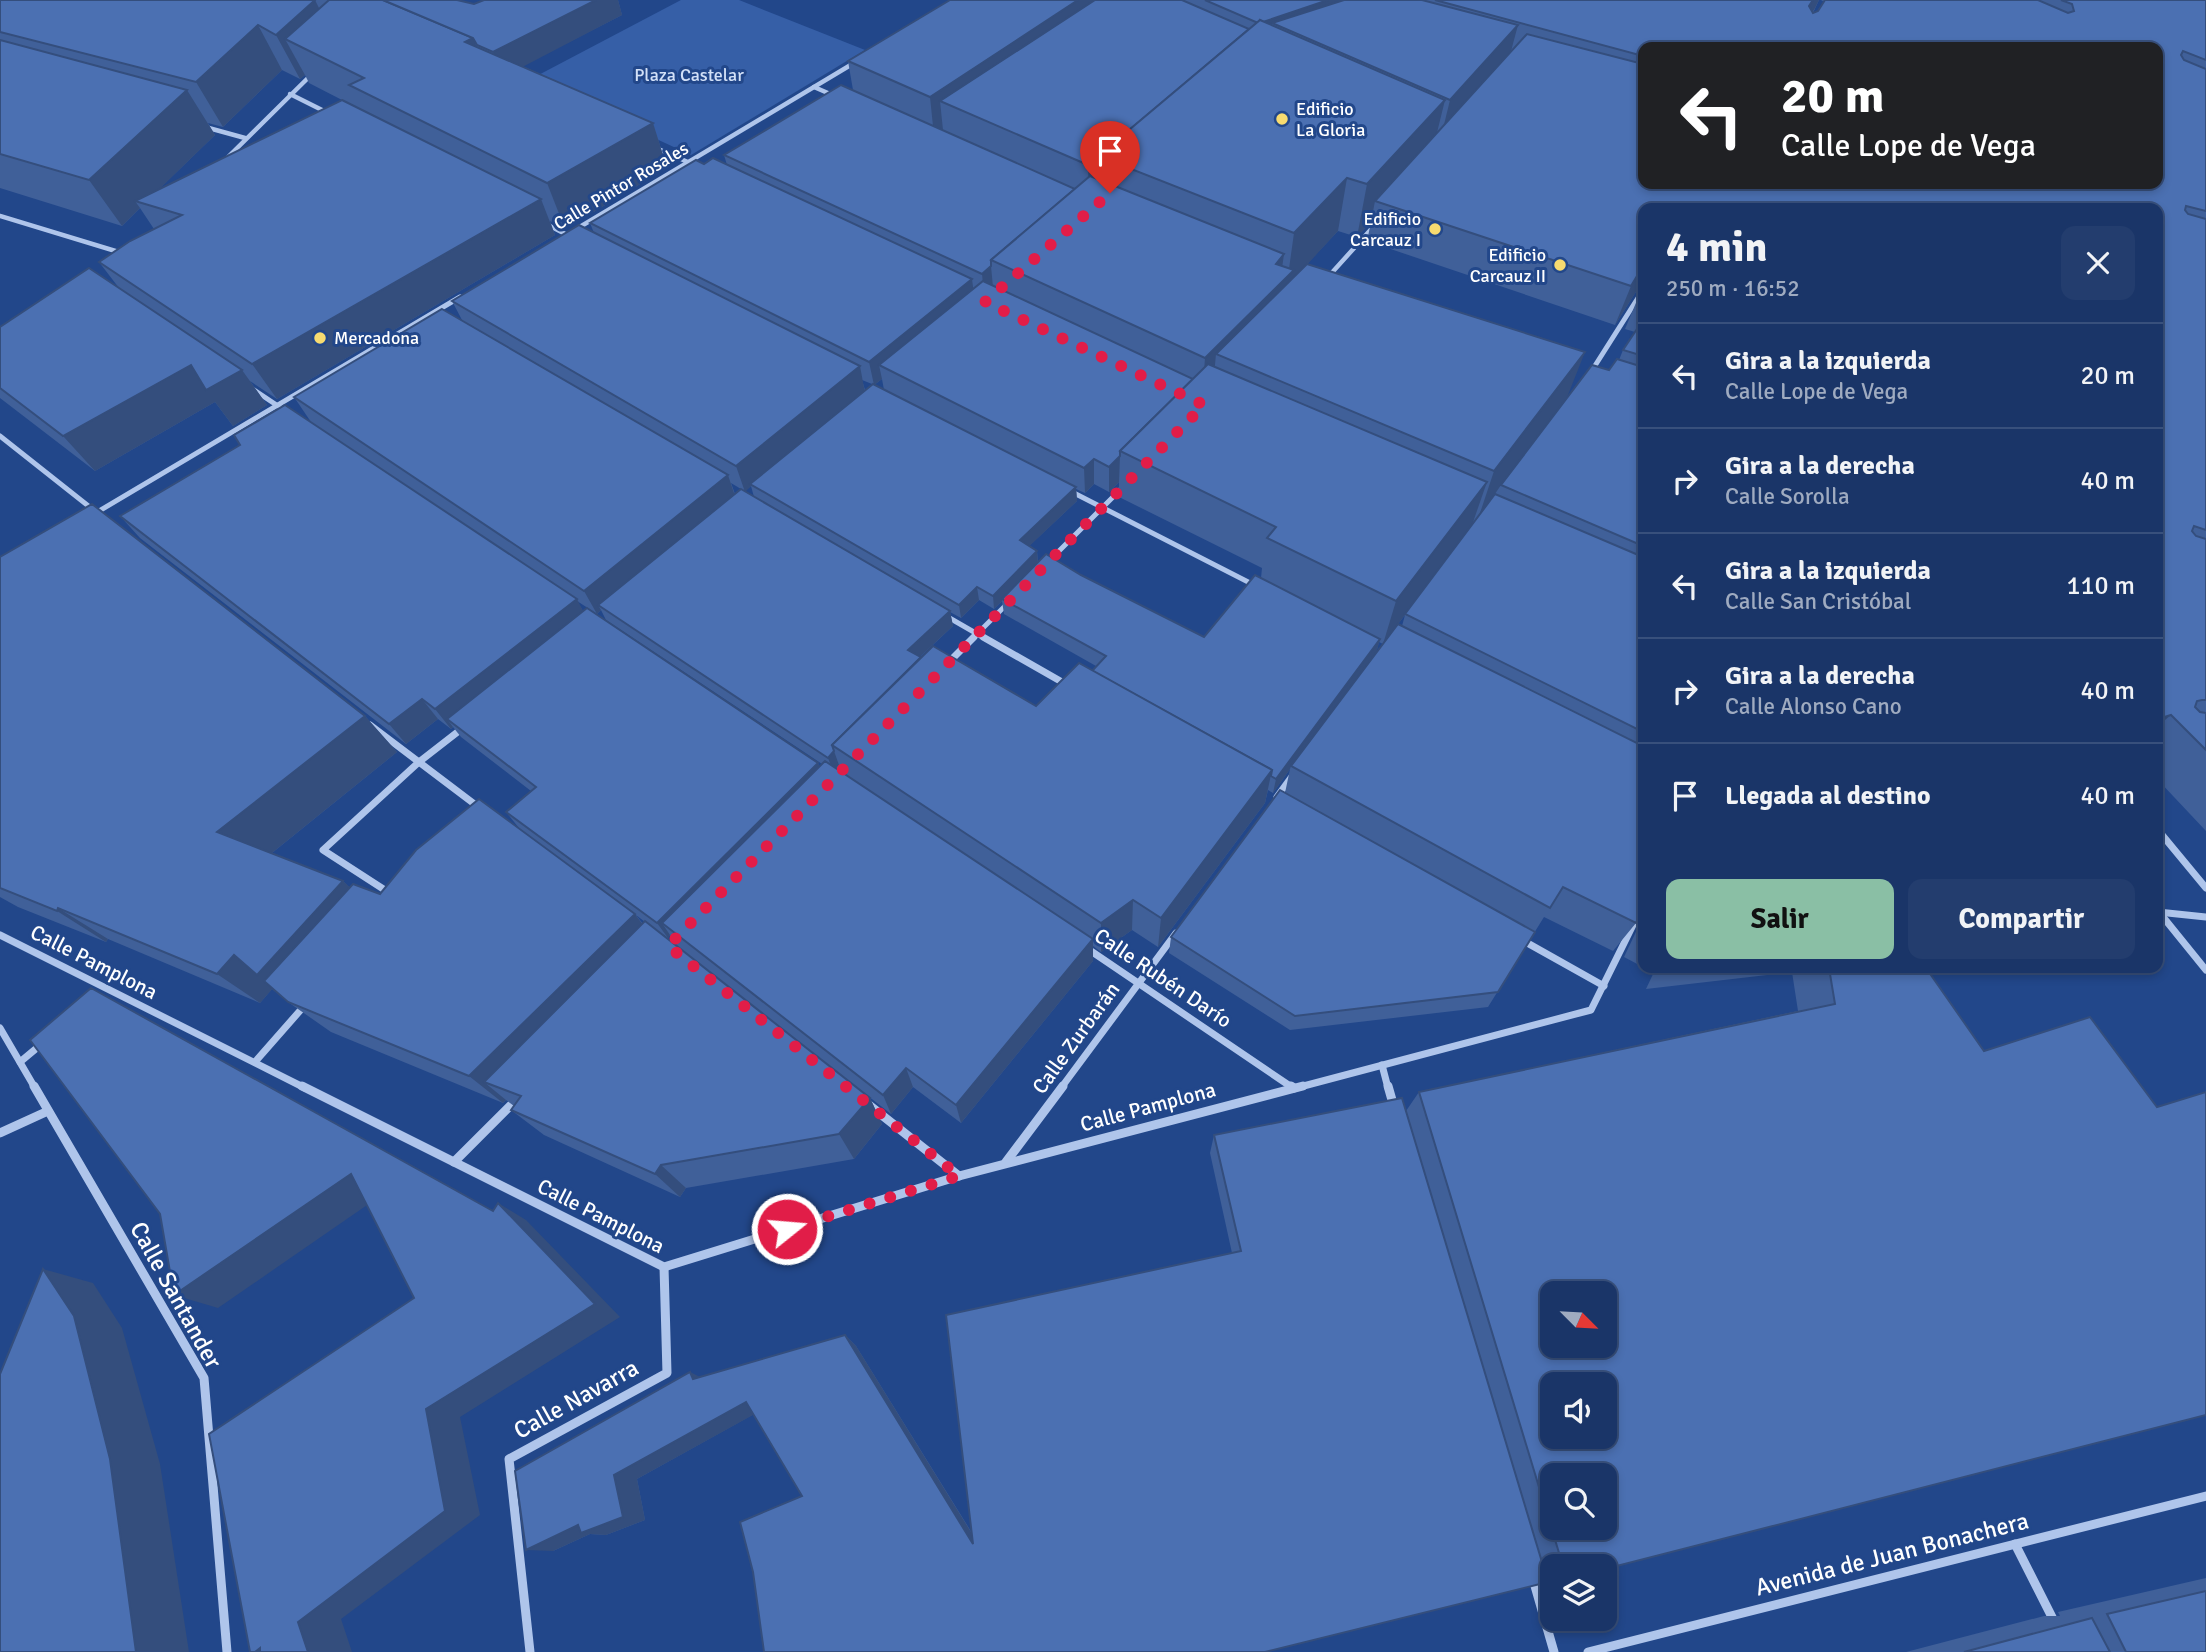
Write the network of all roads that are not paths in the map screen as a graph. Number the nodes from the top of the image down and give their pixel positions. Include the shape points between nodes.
1 (858, 61) edge
2 (319, 67) edge
3 (814, 87) junction
4 (847, 90) edge
5 (290, 94) junction
6 (836, 97) junction
7 (848, 102) edge
8 (825, 104) edge
9 (338, 119) edge
10 (193, 124) edge
11 (245, 138) junction
12 (652, 146) edge
13 (689, 162) junction
14 (218, 168) edge
15 (712, 172) edge
16 (0, 216) edge
17 (1378, 221) edge
18 (543, 222) edge
19 (567, 234) junction
20 (578, 240) edge
21 (555, 241) edge
22 (124, 254) edge
23 (1325, 281) edge
24 (466, 294) edge
25 (1638, 298) edge
26 (432, 314) junction
27 (444, 321) edge
28 (1589, 376) edge
29 (243, 383) edge
30 (278, 406) junction
31 (293, 416) edge
32 (0, 436) edge
33 (1130, 480) edge
34 (1067, 489) edge
35 (1102, 508) junction
36 (96, 513) junction
37 (86, 519) edge
38 (104, 519) edge
39 (1044, 566) edge
40 (1262, 589) edge
41 (1016, 595) edge
42 (942, 614) edge
43 (977, 634) junction
44 (939, 673) edge
45 (1072, 687) edge
46 (364, 720) edge
47 (471, 721) edge
48 (419, 762) junction
49 (1298, 769) edge
50 (1286, 807) edge
51 (480, 808) junction
52 (491, 816) edge
53 (470, 818) edge
54 (2163, 836) edge
55 (2206, 888) edge
56 (398, 899) edge
57 (2163, 913) edge
58 (1638, 915) edge
59 (2206, 917) edge
60 (2163, 918) edge
61 (1178, 929) edge
62 (1510, 933) edge
63 (0, 935) edge
64 (1082, 945) edge
65 (2206, 970) edge
66 (1138, 983) junction
67 (1604, 986) junction
68 (107, 988) junction
69 (97, 996) edge
70 (308, 1001) edge
71 (0, 1028) edge
72 (49, 1037) edge
73 (20, 1062) junction
74 (255, 1062) junction
75 (1382, 1065) junction
76 (1294, 1087) junction
77 (522, 1093) edge
78 (862, 1099) edge
79 (48, 1111) junction
80 (1397, 1118) edge
81 (0, 1133) edge
82 (454, 1162) junction
83 (1005, 1163) junction
84 (959, 1176) junction
85 (664, 1268) junction
86 (2206, 1496) edge
87 (2015, 1544) junction
88 (1531, 1572) edge
89 (2064, 1640) edge
90 (227, 1652) edge
91 (530, 1652) edge
92 (1554, 1652) edge
93 (1588, 1652) edge

1 - 3 street, Calle Pintor Rosales
2 - 5 street
3 - 6 street
3 - 13 street, Calle Pintor Rosales
4 - 6 street
5 - 9 street
5 - 11 street
6 - 7 street
6 - 8 street
10 - 11 street
11 - 14 street
12 - 13 street
13 - 15 street
13 - 19 street, Calle Pintor Rosales
16 - 22 street
17 - 23 street
18 - 19 street
19 - 20 street
19 - 21 street, Calle Pintor Rosales
24 - 26 street
25 - 28 street
26 - 27 street
26 - 30 street
29 - 30 street
30 - 31 street
30 - 36 street
32 - 36 street
33 - 35 street
34 - 35 street
35 - 39 street
35 - 40 street
36 - 37 street
36 - 38 street
41 - 43 street
42 - 43 street
43 - 44 street
43 - 45 street
46 - 48 street
47 - 48 street
48 - 51 street
48 - 56 street via 323,850
49 - 50 street via 1274,801
51 - 52 street
51 - 53 street
54 - 55 street
57 - 59 street
58 - 67 street
60 - 65 street
61 - 66 street, Calle Zurbarán
62 - 67 street
63 - 68 street, Calle Pamplona
64 - 66 street, Calle Rubén Darío
66 - 76 street, Calle Rubén Darío
66 - 83 street, Calle Zurbarán
67 - 75 street, Calle Pamplona via 1591,1010
68 - 69 street
68 - 74 street, Calle Pamplona
70 - 74 street
71 - 73 street, Calle Santander
72 - 73 street
73 - 79 street, Calle Santander
74 - 82 street, Calle Pamplona
75 - 76 street, Calle Pamplona
75 - 80 street
76 - 83 street, Calle Pamplona
77 - 82 street
78 - 84 street
79 - 81 street
79 - 90 street, Calle Santander via 204,1378
82 - 85 street, Calle Pamplona
83 - 84 street, Calle Pamplona
84 - 85 street, Calle Pamplona
85 - 91 street, Calle Navarra via 667,1373 509,1459
86 - 87 street, Avenida de Juan Bonachera
87 - 89 street
87 - 93 street, Avenida de Juan Bonachera
88 - 92 street

